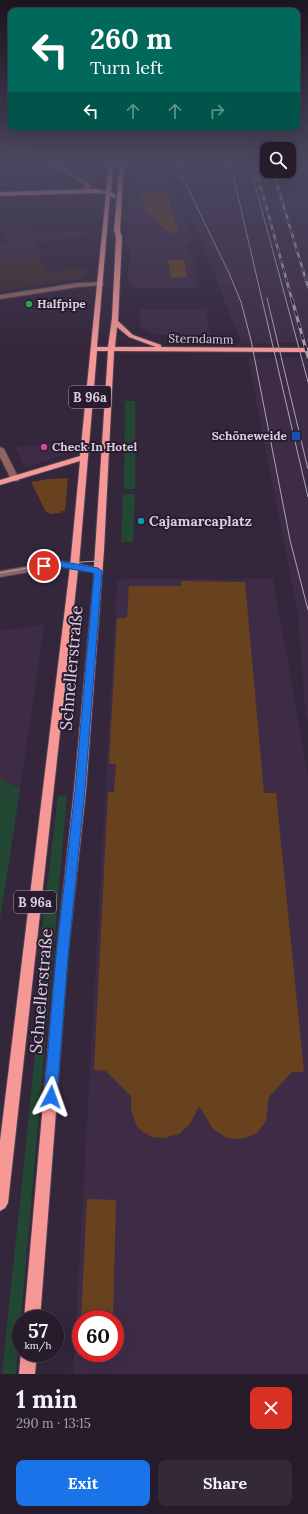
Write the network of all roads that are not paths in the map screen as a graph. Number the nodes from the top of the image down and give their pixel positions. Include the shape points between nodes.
1 (105, 226) edge
2 (117, 226) edge
3 (101, 284) junction
4 (0, 297) edge
5 (114, 322) junction
6 (94, 349) junction
7 (111, 349) junction
8 (171, 349) junction
9 (308, 350) edge
10 (0, 449) edge
11 (84, 457) junction
12 (15, 479) junction
13 (0, 483) edge
14 (74, 567) junction
15 (98, 571) junction
16 (0, 574) edge
17 (0, 1203) edge
18 (33, 1310) edge
19 (28, 1362) edge
20 (27, 1374) edge

1 - 3 main road, B 96a
2 - 5 main road, B 96a via 119,237
3 - 4 street
3 - 6 main road, B 96a
5 - 7 main road, B 96a
5 - 8 main road via 137,339
6 - 7 main road, Sterndamm
6 - 11 main road, B 96a
7 - 8 main road, Sterndamm
7 - 15 main road, B 96a
8 - 9 main road, Sterndamm
10 - 12 street
11 - 12 main road
11 - 14 main road, B 96a
12 - 13 main road
14 - 15 main road
14 - 16 street via 59,564
14 - 17 main road, Schnellerstraße / B 96a
15 - 18 main road, Schnellerstraße / B 96a
19 - 20 main road

